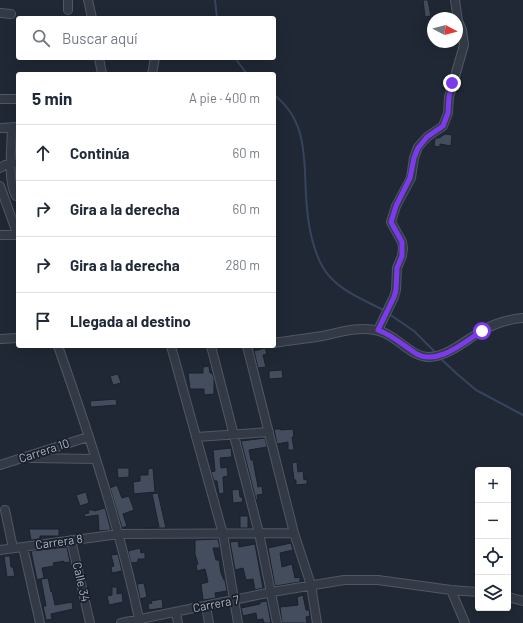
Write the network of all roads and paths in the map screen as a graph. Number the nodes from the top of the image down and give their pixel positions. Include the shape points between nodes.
1 (68, 0) edge
2 (88, 0) edge
3 (455, 0) edge
4 (68, 10) dead end
5 (0, 13) edge
6 (11, 14) dead end
7 (92, 16) edge
8 (99, 60) edge
9 (155, 60) edge
10 (102, 72) edge
11 (152, 72) edge
12 (1, 99) dead end
13 (16, 99) edge
14 (15, 127) edge
15 (0, 128) edge
16 (15, 163) edge
17 (0, 168) edge
18 (1, 189) edge
19 (16, 195) edge
20 (16, 196) edge
21 (16, 230) edge
22 (0, 235) edge
23 (16, 235) edge
24 (523, 318) edge
25 (378, 330) junction
26 (16, 338) edge
27 (0, 339) edge
28 (276, 343) edge
29 (59, 348) edge
30 (172, 348) edge
31 (212, 348) edge
32 (250, 348) edge
33 (269, 432) junction
34 (234, 434) junction
35 (88, 437) junction
36 (196, 437) junction
37 (25, 458) junction
38 (95, 459) junction
39 (0, 465) edge
40 (5, 510) dead end
41 (260, 533) junction
42 (294, 533) junction
43 (119, 534) junction
44 (223, 534) junction
45 (71, 540) junction
46 (23, 547) junction
47 (13, 548) junction
48 (0, 550) edge
49 (310, 585) junction
50 (451, 590) junction
51 (272, 592) junction
52 (475, 592) edge
53 (511, 598) edge
54 (234, 600) junction
55 (523, 601) edge
56 (206, 606) junction
57 (176, 612) junction
58 (139, 621) edge
59 (40, 623) edge
60 (90, 623) edge
61 (121, 623) edge
62 (178, 623) edge
63 (209, 623) edge
64 (238, 623) edge
65 (277, 623) edge
66 (317, 623) edge
67 (465, 623) edge

1 - 4 street
2 - 7 street
3 - 25 street via 464,45 443,126 427,137 418,148 410,178 392,214 391,222 402,242 402,256 397,268 394,297
5 - 6 street
8 - 10 street
9 - 11 street
12 - 13 street
14 - 15 street
14 - 16 street
16 - 17 street
16 - 19 street via 11,178 12,190
18 - 20 street
18 - 21 street
22 - 23 street
24 - 25 street via 507,319 456,348 430,357 421,356
25 - 28 street via 354,330
26 - 27 street
29 - 35 street
30 - 36 street
31 - 34 street
32 - 33 street
33 - 34 street
33 - 42 street
34 - 36 street
34 - 41 street
35 - 37 street, Carrera 10
35 - 38 street
36 - 44 street
37 - 38 street
37 - 39 street, Carrera 10
38 - 43 street
40 - 47 street
41 - 42 street, Carrera 8
41 - 44 street, Carrera 8
41 - 51 street
42 - 49 street
43 - 44 street, Carrera 8
43 - 45 street, Carrera 8
43 - 58 street
44 - 54 street
45 - 46 street, Carrera 8
45 - 60 street, Calle 34
46 - 47 street, Carrera 8
46 - 59 street
47 - 48 street, Carrera 8
49 - 50 street, Carrera 7 via 344,580 378,580
49 - 51 street, Carrera 7
49 - 66 street
50 - 52 street, Carrera 7
50 - 67 street
51 - 54 street, Carrera 7
51 - 65 street
53 - 55 street
54 - 56 street, Carrera 7
54 - 64 street
56 - 57 street, Carrera 7
56 - 63 street
57 - 58 street, Carrera 7
57 - 62 street
58 - 61 street, Carrera 7

